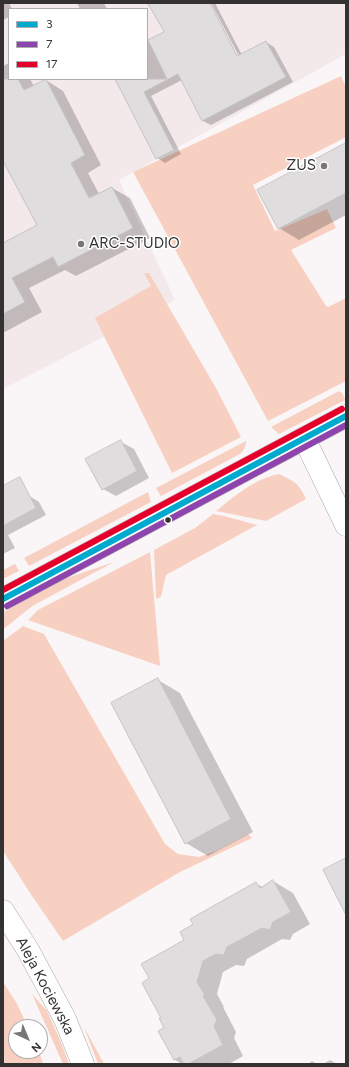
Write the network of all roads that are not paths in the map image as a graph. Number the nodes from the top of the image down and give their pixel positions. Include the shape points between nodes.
1 (346, 416) edge
2 (304, 438) junction
3 (346, 525) edge
4 (3, 599) edge
5 (3, 911) edge
6 (83, 1064) edge

1 - 2 main road
2 - 3 main road
2 - 4 main road
5 - 6 main road, Aleja Kociewska via 66,1019

